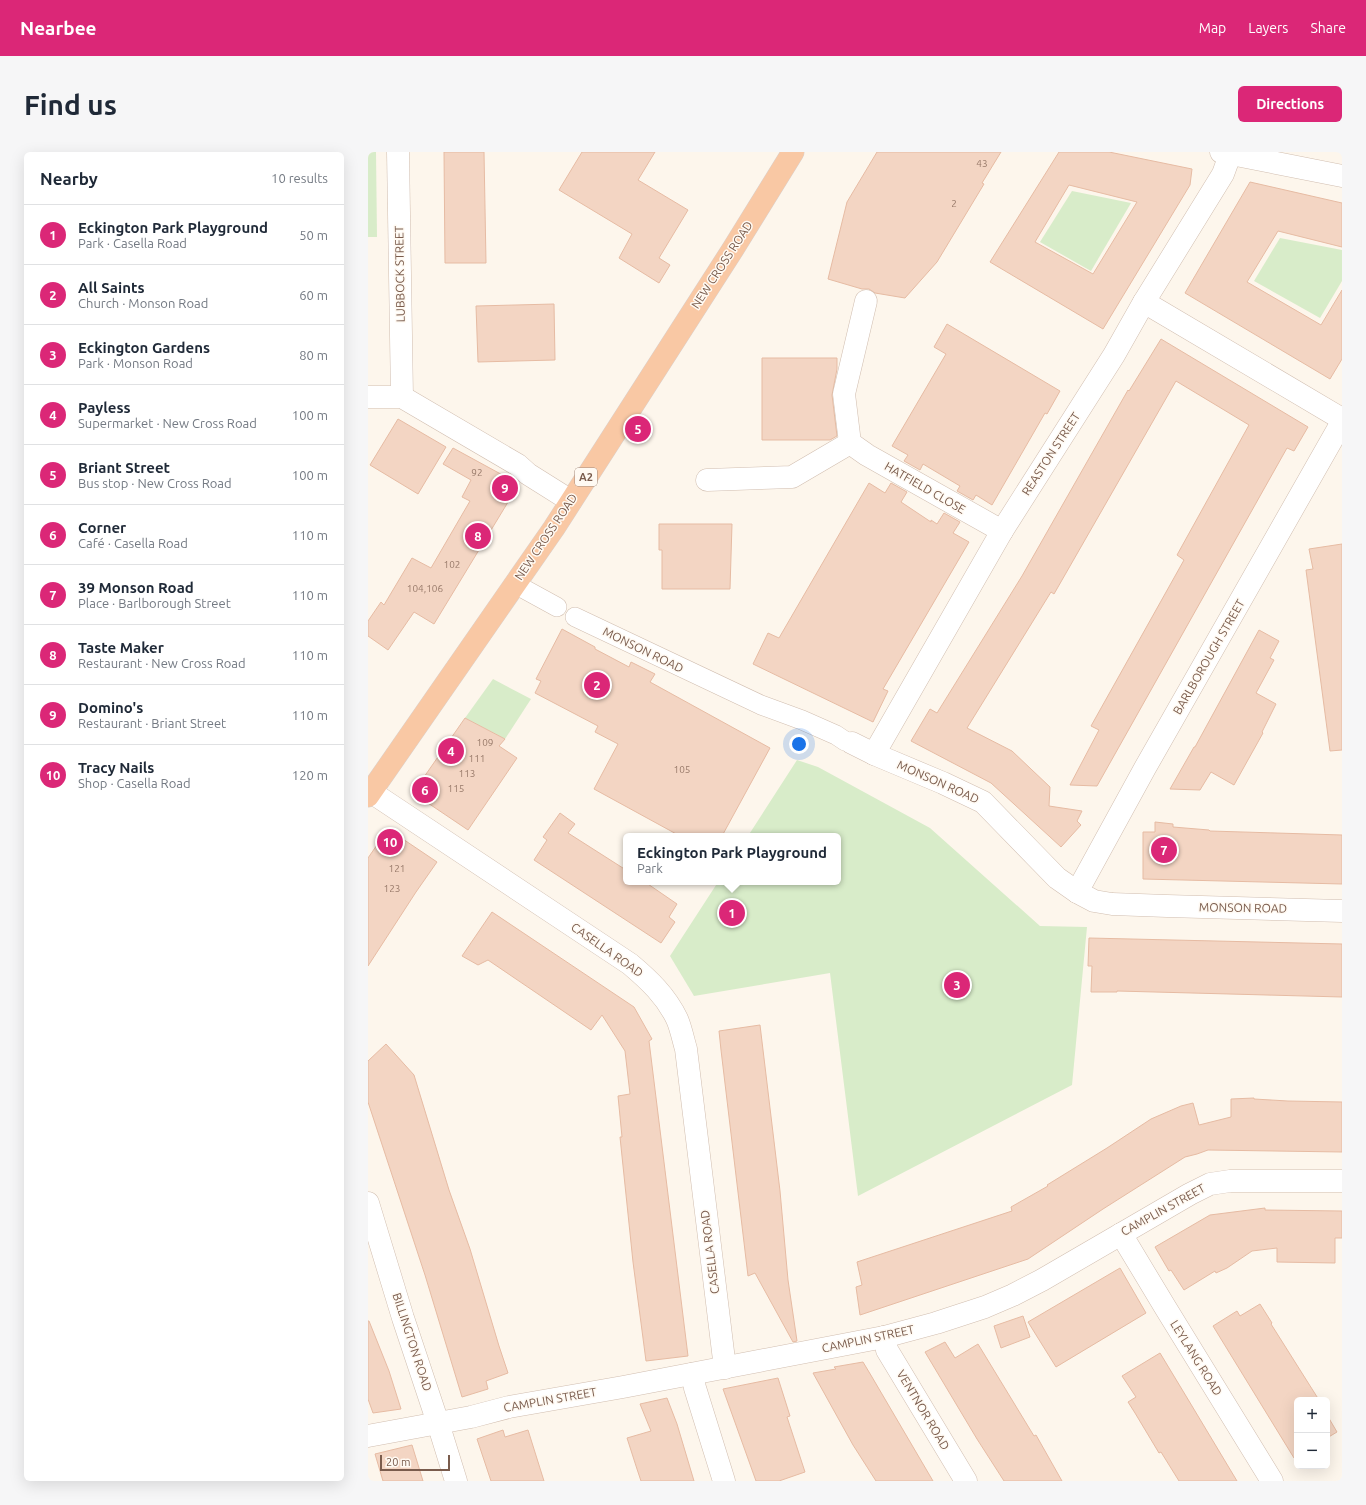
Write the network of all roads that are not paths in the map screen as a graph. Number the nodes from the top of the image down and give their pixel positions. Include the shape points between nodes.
1 (398, 152) edge
2 (793, 152) edge
3 (1227, 153) edge
4 (1342, 176) edge
5 (866, 301) dead end
6 (1144, 302) junction
7 (368, 397) edge
8 (402, 397) junction
9 (1342, 420) edge
10 (850, 443) junction
11 (707, 480) dead end
12 (571, 501) junction
13 (1002, 531) junction
14 (515, 584) junction
15 (557, 607) dead end
16 (575, 617) dead end
17 (852, 743) joint
18 (874, 754) junction
19 (369, 794) edge
20 (1077, 892) junction
21 (1342, 910) edge
22 (1342, 1182) edge
23 (368, 1204) edge
24 (1121, 1234) junction
25 (884, 1337) junction
26 (725, 1368) junction
27 (692, 1374) junction
28 (438, 1423) junction
29 (368, 1436) edge
30 (456, 1481) edge
31 (724, 1481) edge
32 (966, 1481) edge
33 (1272, 1481) edge

1 - 8 street, LUBBOCK STREET
2 - 12 highway, NEW CROSS ROAD / A2
3 - 4 street
3 - 6 street, REASTON STREET via 1223,174
5 - 10 street via 844,394
6 - 9 street
6 - 13 street, REASTON STREET via 1114,355
7 - 8 street
8 - 12 street via 518,465
9 - 20 street, BARLBOROUGH STREET
10 - 11 street via 792,477
10 - 13 street, HATFIELD CLOSE
12 - 14 highway, NEW CROSS ROAD / A2
13 - 18 street, REASTON STREET
14 - 15 street
14 - 19 highway, NEW CROSS ROAD / A2
16 - 17 street, MONSON ROAD via 761,705
17 - 18 street, MONSON ROAD
18 - 20 street, MONSON ROAD via 983,802 1057,878
19 - 26 street, CASELLA ROAD via 630,964 663,995 677,1020 686,1049
20 - 21 street, MONSON ROAD via 1094,901 1112,904
22 - 24 street, CAMPLIN STREET via 1230,1181 1210,1184
23 - 28 street, BILLINGTON ROAD
24 - 25 street, CAMPLIN STREET via 1013,1295 943,1321
24 - 33 street, LEYLANG ROAD
25 - 26 street, CAMPLIN STREET
25 - 32 street, VENTNOR ROAD via 887,1350
26 - 27 street, CAMPLIN STREET
27 - 28 street, CAMPLIN STREET via 509,1407
27 - 31 street
28 - 29 street, CAMPLIN STREET
28 - 30 street, BILLINGTON ROAD

